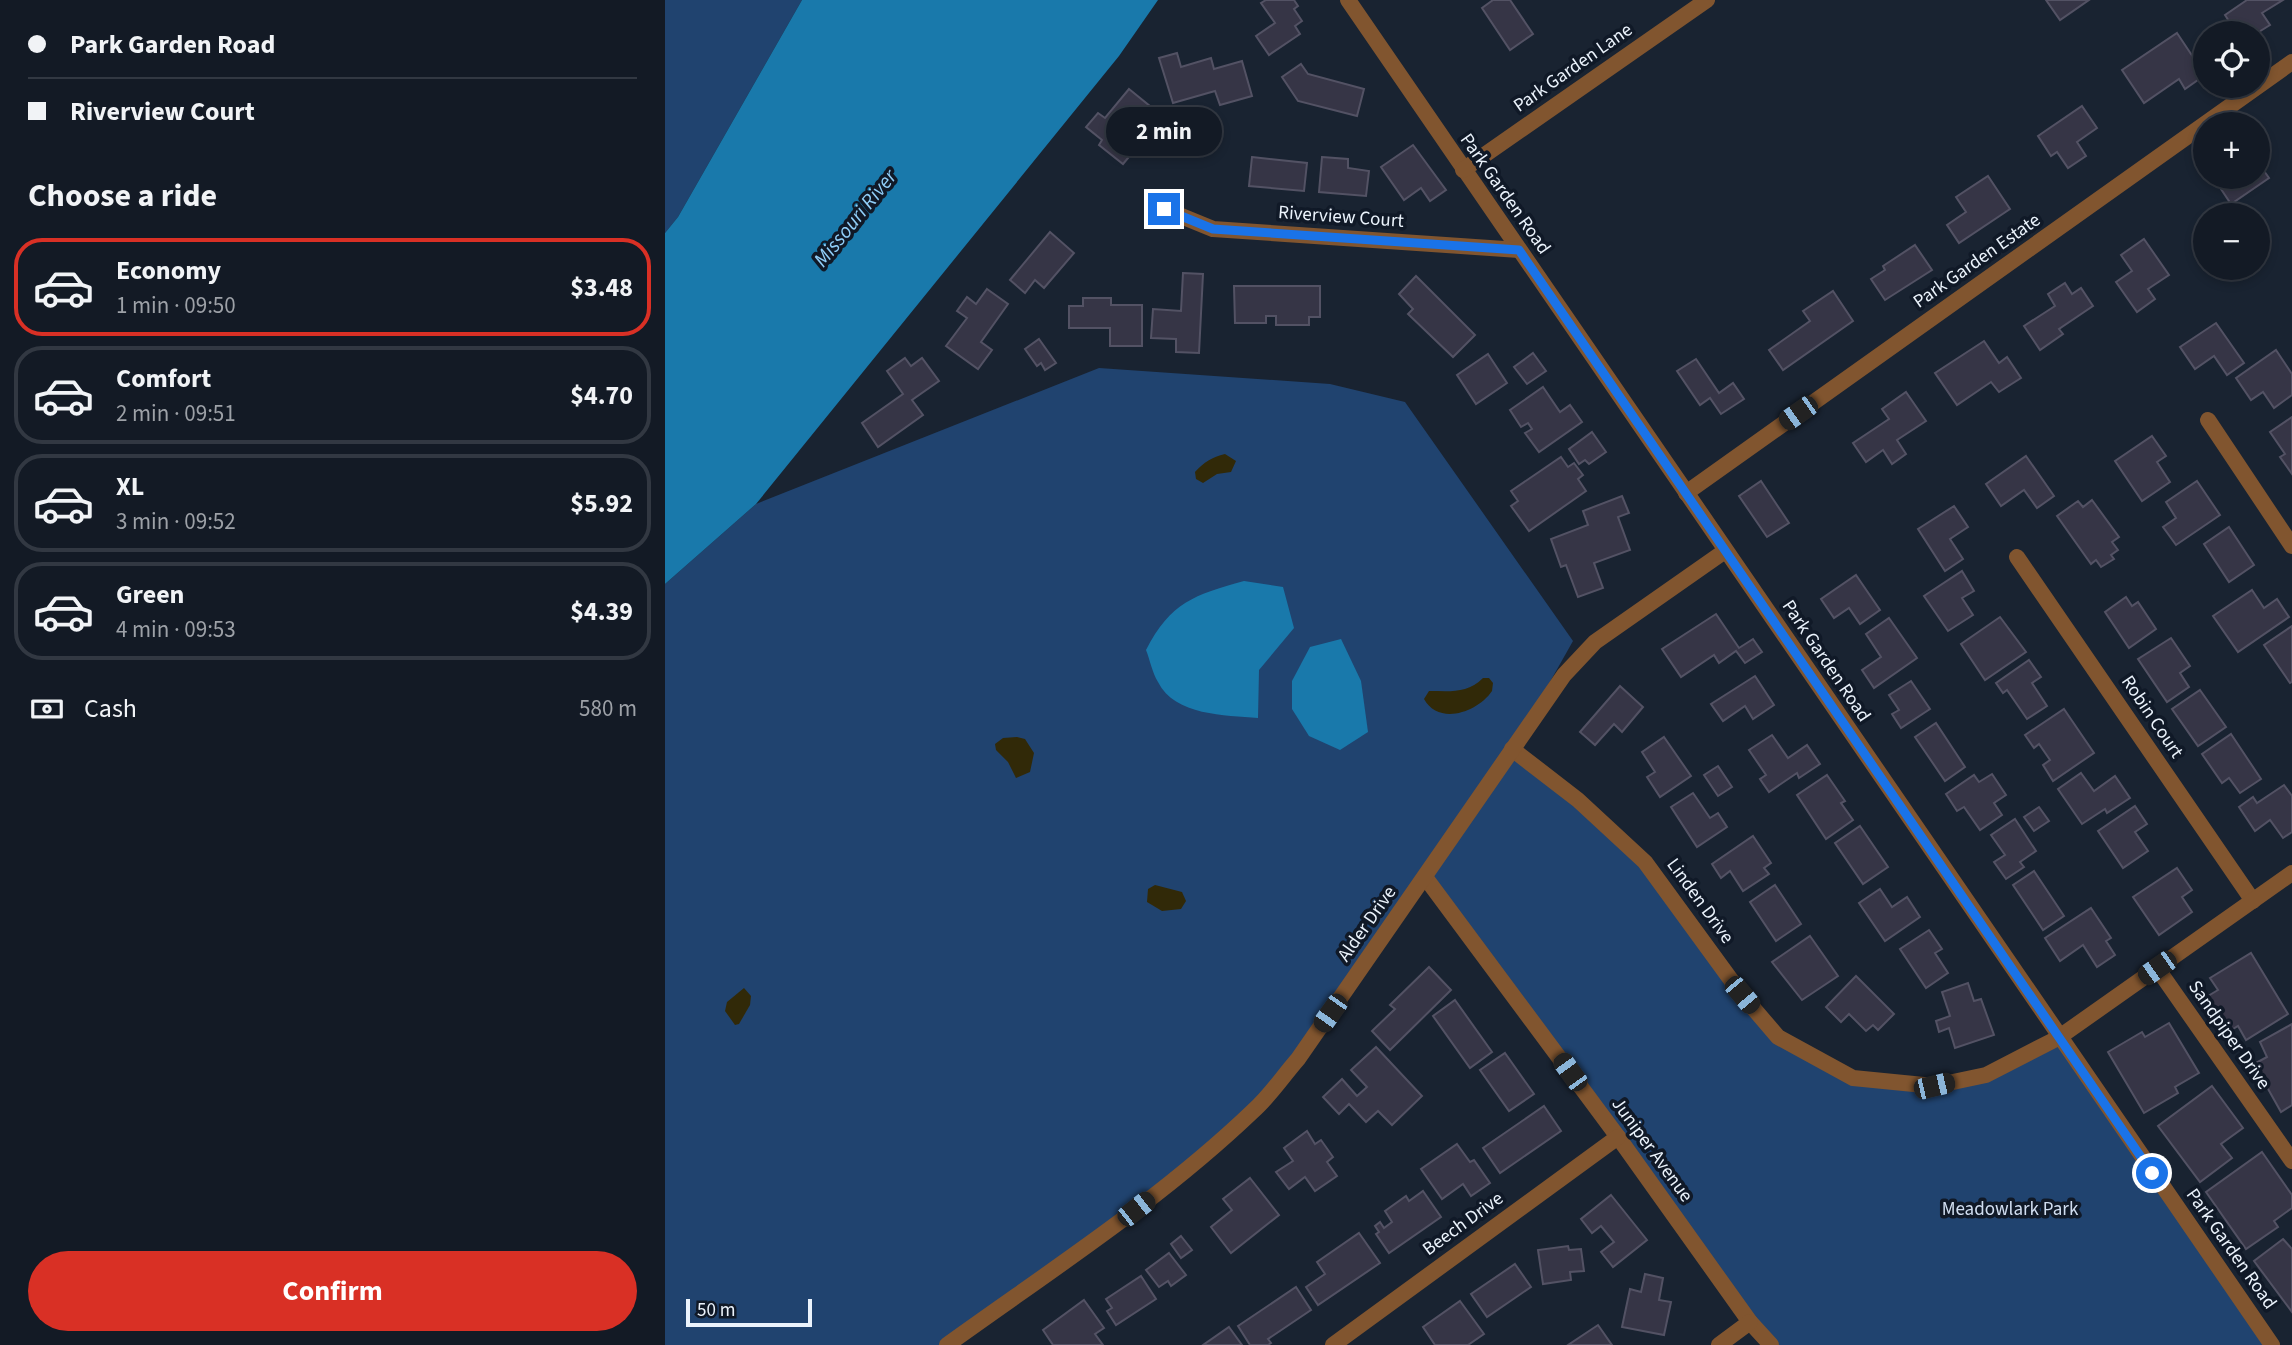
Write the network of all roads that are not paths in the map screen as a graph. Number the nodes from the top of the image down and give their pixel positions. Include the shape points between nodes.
1 (1347, 0) edge
2 (1707, 0) edge
3 (2292, 62) edge
4 (1463, 170) junction
5 (1164, 209) dead end
6 (1519, 250) junction
7 (2208, 420) dead end
8 (1685, 493) junction
9 (2292, 546) edge
10 (1725, 551) junction
11 (2017, 557) dead end
12 (1512, 749) junction
13 (2292, 873) edge
14 (1425, 877) junction
15 (2253, 901) junction
16 (2157, 968) junction
17 (2058, 1038) junction
18 (1618, 1137) junction
19 (2292, 1161) edge
20 (1750, 1322) junction
21 (947, 1345) edge
22 (1333, 1345) edge
23 (1719, 1345) edge
24 (1771, 1345) edge
25 (2272, 1345) edge

1 - 4 street, Park Garden Road
2 - 4 street, Park Garden Lane
3 - 8 street, Park Garden Estate
4 - 6 street, Park Garden Road
5 - 6 street, Riverview Court via 1213,229
6 - 8 street, Park Garden Road
7 - 9 street
8 - 10 street, Park Garden Road
10 - 12 street, Alder Drive via 1595,642
10 - 17 street, Park Garden Road
11 - 15 street, Robin Court
12 - 14 street, Alder Drive
12 - 17 street, Linden Drive via 1578,800 1645,862 1777,1037 1853,1077 1934,1086 1986,1074
13 - 15 street, Linden Drive
14 - 18 street, Juniper Avenue
14 - 21 street, Alder Drive via 1298,1059 1255,1109 1136,1209
15 - 16 street, Linden Drive
16 - 17 street, Linden Drive
16 - 19 street, Sandpiper Drive
17 - 25 street, Park Garden Road
18 - 20 street, Juniper Avenue
18 - 22 street, Beech Drive
20 - 23 street
20 - 24 street, Juniper Avenue

